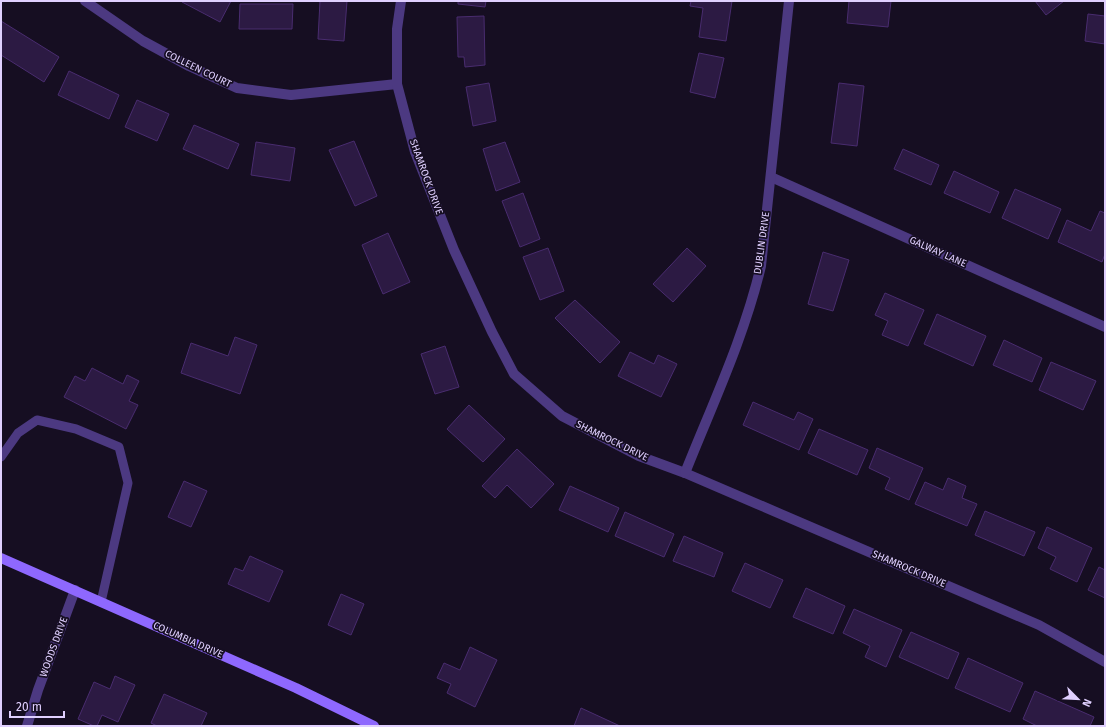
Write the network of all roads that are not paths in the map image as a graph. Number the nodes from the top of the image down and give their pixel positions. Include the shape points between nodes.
1 (85, 1) edge
2 (400, 1) edge
3 (789, 1) edge
4 (397, 84) junction
5 (771, 178) junction
6 (1105, 326) edge
7 (1, 457) edge
8 (685, 473) junction
9 (1, 558) edge
10 (75, 590) junction
11 (101, 602) junction
12 (1105, 662) edge
13 (26, 726) edge
14 (374, 726) edge

1 - 4 street, COLLEEN COURT via 142,41 238,88 291,96
2 - 4 street, SHAMROCK DRIVE
3 - 5 street, DUBLIN DRIVE
4 - 8 street, SHAMROCK DRIVE via 415,152 454,250 514,374 562,416 639,456
5 - 6 street, GALWAY LANE
5 - 8 street, DUBLIN DRIVE via 754,293 744,327
7 - 11 lane via 18,433 37,420 76,429 119,446 128,483
8 - 12 street, SHAMROCK DRIVE via 1039,625
9 - 10 main road, COLUMBIA DRIVE
10 - 11 main road, COLUMBIA DRIVE
10 - 13 street, WOODS DRIVE
11 - 14 main road, COLUMBIA DRIVE via 296,688

